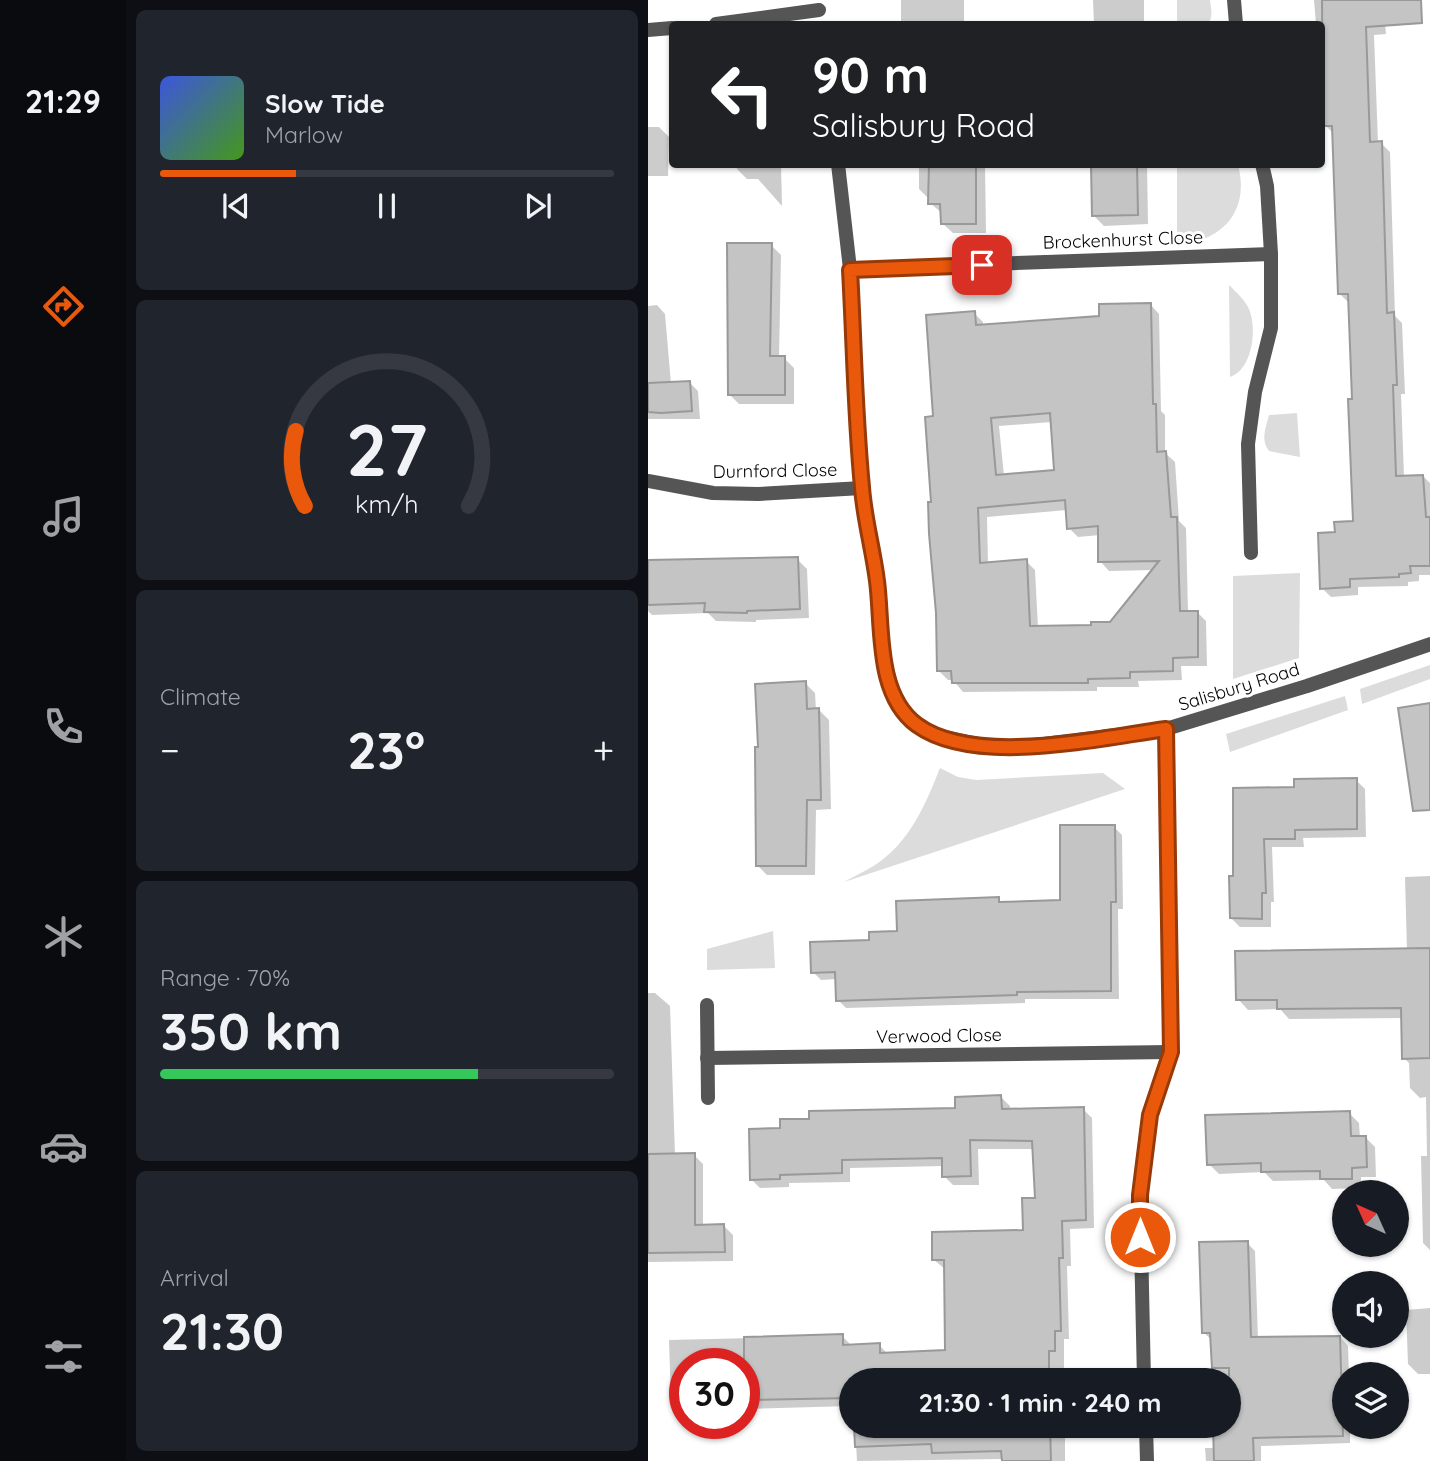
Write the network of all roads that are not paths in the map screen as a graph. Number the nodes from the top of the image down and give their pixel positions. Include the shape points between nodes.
1 (1234, 0) edge
2 (820, 11) edge
3 (740, 21) edge
4 (1237, 21) edge
5 (669, 28) edge
6 (648, 30) edge
7 (838, 168) edge
8 (1263, 168) edge
9 (1271, 254) junction
10 (850, 270) junction
11 (648, 481) edge
12 (862, 488) junction
13 (1251, 553) dead end
14 (1430, 644) edge
15 (1166, 729) junction
16 (706, 1005) dead end
17 (1171, 1052) junction
18 (707, 1058) junction
19 (708, 1098) dead end
20 (1144, 1368) edge
21 (1146, 1438) edge
22 (1147, 1461) edge

1 - 4 street
2 - 3 street
5 - 6 street
7 - 10 street, Salisbury Road
8 - 9 street
9 - 10 street, Brockenhurst Close
9 - 13 street via 1271,328 1248,444
10 - 12 street, Salisbury Road
11 - 12 street, Durnford Close via 713,493
12 - 15 street, Salisbury Road via 885,667 892,691 916,724 936,735 1002,749
14 - 15 street, Salisbury Road
15 - 17 street
16 - 18 street
17 - 18 street, Verwood Close
17 - 20 street via 1150,1115 1140,1195
18 - 19 street
21 - 22 street

